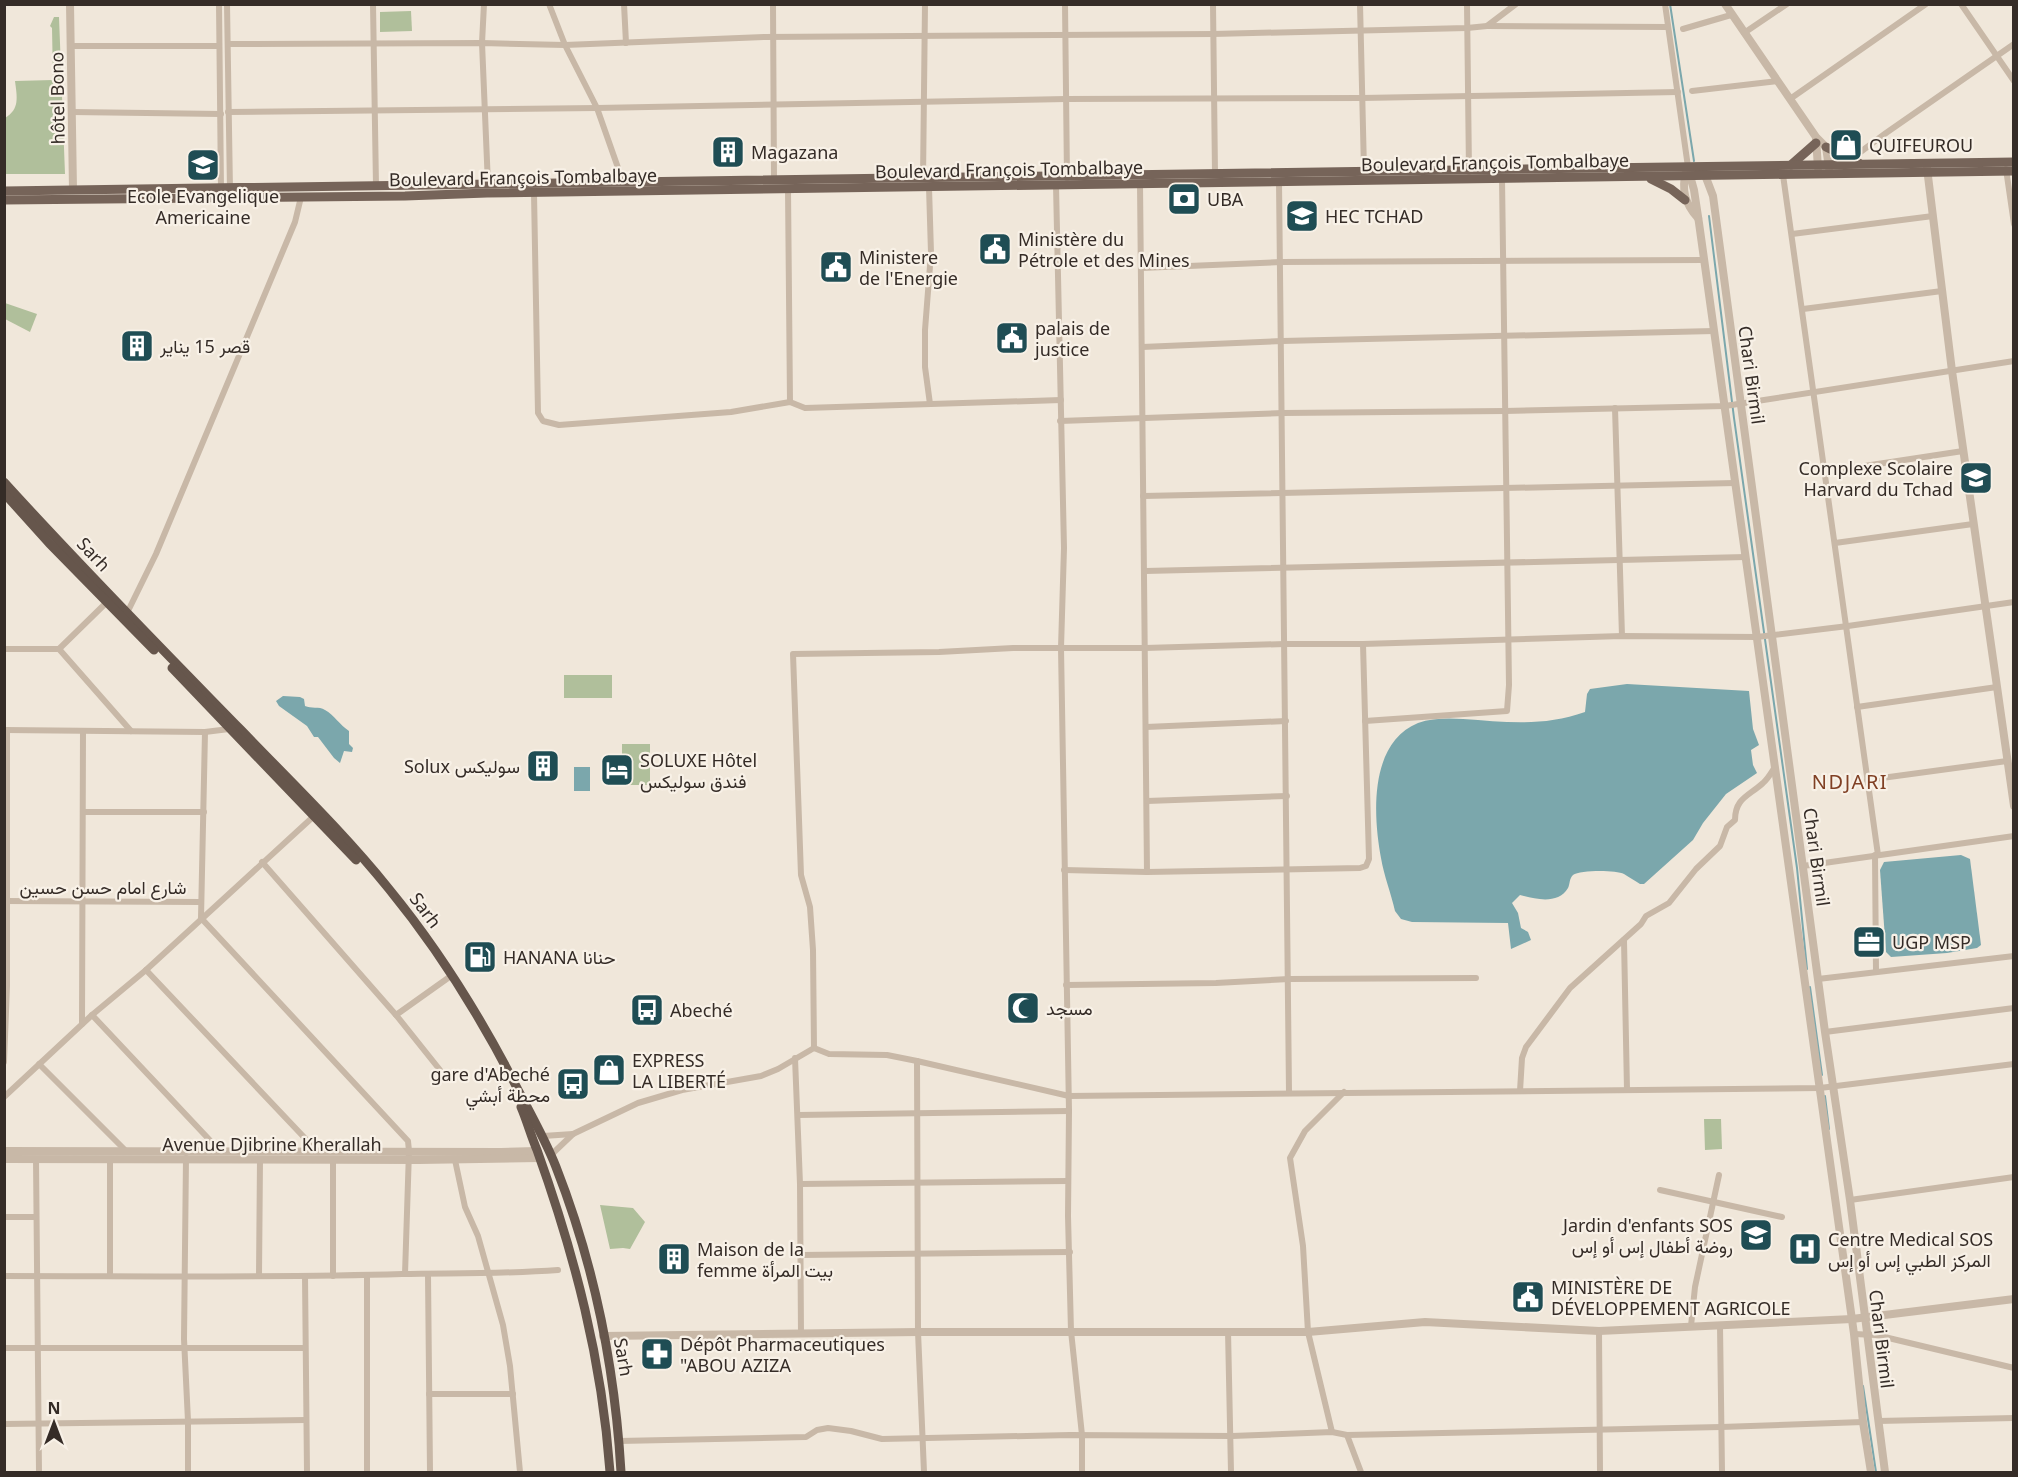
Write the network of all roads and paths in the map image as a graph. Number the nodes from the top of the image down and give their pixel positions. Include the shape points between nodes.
1 (70, 4) edge
2 (219, 4) edge
3 (227, 4) edge
4 (373, 4) edge
5 (484, 4) edge
6 (549, 4) edge
7 (624, 4) edge
8 (773, 4) edge
9 (925, 4) edge
10 (1065, 4) edge
11 (1213, 4) edge
12 (1360, 4) edge
13 (1467, 4) edge
14 (1516, 4) edge
15 (1665, 4) edge
16 (1725, 4) edge
17 (1787, 4) edge
18 (1926, 4) edge
19 (1961, 4) edge
20 (1731, 15) junction
21 (1487, 26) junction
22 (1668, 27) junction
23 (1467, 28) junction
24 (1683, 29) dead end
25 (1361, 30) junction
26 (1744, 33) junction
27 (1213, 34) junction
28 (1066, 35) junction
29 (925, 36) junction
30 (773, 37) junction
31 (373, 43) junction
32 (483, 43) junction
33 (626, 43) junction
34 (228, 44) junction
35 (2013, 44) edge
36 (565, 45) junction
37 (71, 46) junction
38 (219, 46) junction
39 (1996, 56) junction
40 (1778, 81) junction
41 (2013, 81) edge
42 (1692, 91) dead end
43 (1678, 92) junction
44 (1468, 95) junction
45 (1213, 98) junction
46 (1362, 98) junction
47 (1066, 99) junction
48 (1790, 99) junction
49 (925, 102) junction
50 (774, 104) junction
51 (485, 108) junction
52 (597, 108) junction
53 (373, 110) junction
54 (72, 112) junction
55 (225, 113) junction
56 (1819, 142) junction
57 (1851, 159) junction
58 (1862, 164) junction
59 (1790, 165) junction
60 (2009, 166) edge
61 (1927, 168) junction
62 (1364, 170) junction
63 (1818, 170) junction
64 (1829, 170) junction
65 (1688, 173) junction
66 (1215, 174) junction
67 (1469, 174) junction
68 (1784, 175) junction
69 (1705, 176) junction
70 (1646, 177) junction
71 (1502, 179) junction
72 (1068, 181) junction
73 (623, 182) junction
74 (1279, 182) junction
75 (926, 183) junction
76 (774, 184) junction
77 (1140, 184) junction
78 (488, 185) junction
79 (1056, 185) junction
80 (1710, 185) junction
81 (4, 186) edge
82 (376, 186) junction
83 (788, 189) junction
84 (73, 190) junction
85 (1694, 190) junction
86 (4, 191) edge
87 (225, 193) junction
88 (534, 193) junction
89 (129, 194) junction
90 (19, 196) junction
91 (301, 197) junction
92 (4, 200) edge
93 (1685, 200) junction
94 (4, 206) edge
95 (1933, 216) junction
96 (1698, 218) junction
97 (2013, 224) edge
98 (1792, 234) junction
99 (1704, 260) junction
100 (1281, 262) junction
101 (1503, 262) junction
102 (1141, 268) junction
103 (1942, 291) junction
104 (1803, 309) junction
105 (1714, 331) junction
106 (1504, 335) junction
107 (1282, 341) junction
108 (1142, 347) junction
109 (2013, 361) edge
110 (1952, 371) junction
111 (1814, 392) junction
112 (1060, 400) junction
113 (790, 402) junction
114 (930, 404) junction
115 (1732, 405) junction
116 (1615, 408) junction
117 (1506, 411) junction
118 (1282, 413) junction
119 (1142, 418) junction
120 (1060, 421) junction
121 (1963, 451) junction
122 (1825, 472) junction
123 (4, 482) edge
124 (1735, 483) junction
125 (1617, 486) junction
126 (1507, 489) junction
127 (1284, 492) junction
128 (4, 493) edge
129 (1143, 496) junction
130 (1973, 524) junction
131 (1835, 543) junction
132 (1746, 557) junction
133 (1619, 560) junction
134 (1508, 563) junction
135 (1285, 567) junction
136 (1144, 572) junction
137 (107, 602) junction
138 (2013, 602) edge
139 (1985, 606) junction
140 (128, 613) junction
141 (1848, 626) junction
142 (1622, 636) junction
143 (1764, 636) junction
144 (1509, 640) junction
145 (1285, 644) junction
146 (1363, 644) junction
147 (1061, 648) junction
148 (1145, 648) junction
149 (4, 649) edge
150 (59, 649) junction
151 (1997, 687) junction
152 (1857, 707) junction
153 (1286, 721) junction
154 (1365, 721) junction
155 (1146, 727) junction
156 (229, 729) junction
157 (6, 730) edge
158 (83, 731) junction
159 (131, 731) junction
160 (205, 732) junction
161 (2007, 761) junction
162 (1775, 767) junction
163 (1867, 780) junction
164 (1287, 796) junction
165 (1147, 801) junction
166 (2013, 806) edge
167 (83, 812) junction
168 (204, 812) junction
169 (314, 816) junction
170 (2013, 836) edge
171 (1876, 855) junction
172 (262, 862) junction
173 (1803, 866) junction
174 (1287, 869) junction
175 (1064, 870) junction
176 (1148, 872) junction
177 (5, 902) edge
178 (82, 902) junction
179 (201, 902) junction
180 (201, 918) junction
181 (1624, 940) junction
182 (2013, 956) edge
183 (146, 970) junction
184 (1876, 972) junction
185 (448, 978) junction
186 (1289, 978) junction
187 (1476, 978) dead end
188 (1818, 979) junction
189 (1066, 985) junction
190 (6, 986) edge
191 (2013, 1008) edge
192 (92, 1015) junction
193 (396, 1015) junction
194 (82, 1025) junction
195 (1825, 1032) junction
196 (814, 1048) junction
197 (795, 1058) junction
198 (918, 1061) junction
199 (4, 1062) edge
200 (39, 1064) junction
201 (2013, 1064) edge
202 (440, 1070) dead end
203 (1827, 1087) junction
204 (1627, 1090) junction
205 (1520, 1091) junction
206 (1289, 1092) junction
207 (1344, 1092) junction
208 (1069, 1096) junction
209 (4, 1097) edge
210 (1069, 1111) junction
211 (918, 1114) junction
212 (798, 1115) junction
213 (573, 1134) junction
214 (543, 1136) junction
215 (125, 1150) junction
216 (4, 1151) edge
217 (220, 1151) junction
218 (318, 1152) junction
219 (538, 1154) junction
220 (409, 1155) junction
221 (551, 1155) junction
222 (186, 1158) junction
223 (4, 1159) edge
224 (36, 1159) junction
225 (110, 1159) junction
226 (260, 1159) junction
227 (333, 1160) junction
228 (455, 1160) junction
229 (1719, 1175) dead end
230 (2013, 1177) edge
231 (1068, 1180) junction
232 (918, 1182) junction
233 (800, 1184) junction
234 (1660, 1190) dead end
235 (1850, 1200) junction
236 (1714, 1203) junction
237 (4, 1217) edge
238 (35, 1217) junction
239 (1782, 1217) dead end
240 (1070, 1252) junction
241 (917, 1253) junction
242 (801, 1255) junction
243 (558, 1270) dead end
244 (405, 1274) junction
245 (489, 1274) junction
246 (110, 1275) junction
247 (185, 1275) junction
248 (428, 1275) junction
249 (4, 1276) edge
250 (37, 1276) junction
251 (259, 1276) junction
252 (305, 1276) junction
253 (333, 1276) junction
254 (367, 1276) junction
255 (2013, 1299) edge
256 (1864, 1318) junction
257 (1852, 1319) junction
258 (1691, 1326) junction
259 (1720, 1326) junction
260 (1071, 1331) junction
261 (1228, 1331) junction
262 (1599, 1331) junction
263 (918, 1332) junction
264 (1308, 1332) junction
265 (801, 1334) junction
266 (1854, 1334) junction
267 (1866, 1334) junction
268 (603, 1336) junction
269 (4, 1348) edge
270 (38, 1348) junction
271 (184, 1348) junction
272 (304, 1348) junction
273 (2013, 1368) edge
274 (429, 1394) junction
275 (513, 1394) junction
276 (2013, 1418) edge
277 (306, 1420) junction
278 (188, 1421) junction
279 (1878, 1421) junction
280 (1863, 1422) junction
281 (4, 1424) edge
282 (38, 1424) junction
283 (1720, 1427) junction
284 (1600, 1430) junction
285 (1332, 1432) junction
286 (1082, 1435) junction
287 (1347, 1435) junction
288 (1232, 1436) junction
289 (922, 1439) junction
290 (619, 1441) junction
291 (39, 1473) edge
292 (188, 1473) edge
293 (307, 1473) edge
294 (367, 1473) edge
295 (430, 1473) edge
296 (520, 1473) edge
297 (610, 1473) edge
298 (621, 1473) edge
299 (924, 1473) edge
300 (1082, 1473) edge
301 (1231, 1473) edge
302 (1360, 1473) edge
303 (1600, 1473) edge
304 (1722, 1473) edge
305 (1871, 1473) edge
306 (1885, 1473) edge

1 - 37 street, hôtel Bono
2 - 38 street
3 - 34 street
4 - 31 street
5 - 32 street
6 - 36 street
7 - 33 street
8 - 30 street
9 - 29 street
10 - 28 street
11 - 27 street
12 - 25 street
13 - 23 street
14 - 21 street
15 - 22 street
16 - 20 street
17 - 26 street
18 - 48 street
19 - 39 street
20 - 24 street
20 - 26 street
21 - 22 street
21 - 23 street
22 - 43 street
23 - 25 street
23 - 44 street
25 - 27 street
25 - 46 street
26 - 40 street
27 - 28 street
27 - 45 street
28 - 29 street
28 - 47 street
29 - 30 street
29 - 49 street
30 - 33 street
30 - 50 street
31 - 32 street
31 - 34 street
31 - 53 street
32 - 36 street
32 - 51 street
33 - 36 street
34 - 55 street
35 - 39 street
36 - 52 street
37 - 38 street
37 - 54 street, hôtel Bono
38 - 55 street
39 - 41 street
39 - 57 street
40 - 42 street
40 - 48 street
43 - 44 street
43 - 65 street
44 - 46 street
44 - 67 street
45 - 46 street
45 - 47 street
45 - 66 street
46 - 62 street
47 - 49 street
47 - 72 street
48 - 56 street
49 - 50 street
49 - 75 street
50 - 52 street
50 - 76 street
51 - 52 street
51 - 53 street
51 - 78 street
52 - 73 street
53 - 55 street
53 - 82 street
54 - 55 street
54 - 84 street, hôtel Bono
55 - 87 street
56 - 57 main road
56 - 59 main road
56 - 63 street
56 - 64 street
57 - 58 main road
58 - 61 main road, Boulevard François Tombalbaye
58 - 64 main road, Boulevard François Tombalbaye
59 - 63 main road, Boulevard François Tombalbaye
59 - 65 main road, Boulevard François Tombalbaye
60 - 61 main road, Boulevard François Tombalbaye
60 - 97 street
61 - 64 main road, Boulevard François Tombalbaye
61 - 95 street
62 - 66 main road, Boulevard François Tombalbaye
62 - 67 main road, Boulevard François Tombalbaye
63 - 64 main road, Boulevard François Tombalbaye
63 - 68 main road, Boulevard François Tombalbaye
65 - 67 main road, Boulevard François Tombalbaye
65 - 69 main road, Boulevard François Tombalbaye
65 - 70 main road, Boulevard François Tombalbaye
65 - 85 street, Chari Birmil
65 - 93 street
66 - 72 main road, Boulevard François Tombalbaye
67 - 71 main road, Boulevard François Tombalbaye
67 - 74 main road, Boulevard François Tombalbaye
68 - 69 main road, Boulevard François Tombalbaye
68 - 98 street
69 - 80 street, Chari Birmil
70 - 71 main road, Boulevard François Tombalbaye
70 - 93 main road
71 - 101 street
72 - 75 main road, Boulevard François Tombalbaye
72 - 77 main road, Boulevard François Tombalbaye
72 - 79 main road, Boulevard François Tombalbaye
73 - 76 main road, Boulevard François Tombalbaye
73 - 78 main road, Boulevard François Tombalbaye
74 - 77 main road, Boulevard François Tombalbaye
74 - 100 street
75 - 76 main road, Boulevard François Tombalbaye
75 - 79 main road, Boulevard François Tombalbaye
75 - 83 main road, Boulevard François Tombalbaye
75 - 114 street via 931,253 925,349
76 - 83 main road, Boulevard François Tombalbaye
76 - 88 main road, Boulevard François Tombalbaye
77 - 102 street
78 - 82 main road, Boulevard François Tombalbaye
79 - 112 street
80 - 85 street
80 - 115 street, Chari Birmil
81 - 90 main road
82 - 87 main road, Boulevard François Tombalbaye
83 - 113 street
84 - 89 main road, Boulevard François Tombalbaye
84 - 90 main road, Boulevard François Tombalbaye
85 - 96 street, Chari Birmil
86 - 90 main road, Boulevard François Tombalbaye
87 - 89 main road, Boulevard François Tombalbaye
87 - 91 main road, Boulevard François Tombalbaye
88 - 91 main road, Boulevard François Tombalbaye
88 - 113 street via 538,413 543,421 559,425 701,415
89 - 90 main road, Boulevard François Tombalbaye
90 - 92 main road, Boulevard François Tombalbaye
90 - 94 main road
91 - 140 street via 295,222
93 - 96 street, Chari Birmil
95 - 98 street
95 - 103 street
96 - 99 street, Chari Birmil
98 - 104 street
99 - 101 street
99 - 105 street, Chari Birmil
100 - 101 street
100 - 102 street
100 - 107 street
101 - 106 street
102 - 108 street
103 - 104 street
103 - 110 street
104 - 111 street
105 - 106 street
105 - 115 street, Chari Birmil
106 - 107 street
106 - 117 street
107 - 108 street
107 - 118 street
108 - 119 street
109 - 110 street
110 - 111 street
110 - 121 street
111 - 115 street
111 - 122 street
112 - 114 street
112 - 120 street
113 - 114 street via 805,408
115 - 116 street
115 - 124 street, Chari Birmil
115 - 143 street, Chari Birmil
116 - 117 street
116 - 125 street
117 - 118 street
117 - 126 street
118 - 119 street
118 - 127 street
119 - 120 street
119 - 129 street
120 - 147 street via 1064,548
121 - 122 street
121 - 130 street
122 - 131 street
123 - 140 highway, Sarh
124 - 125 street
124 - 132 street, Chari Birmil
125 - 126 street
125 - 133 street
126 - 127 street
126 - 134 street
127 - 129 street
127 - 135 street
128 - 137 highway, Sarh
129 - 136 street
130 - 131 street
130 - 139 street
131 - 141 street
132 - 133 street
132 - 143 street, Chari Birmil
133 - 134 street
133 - 142 street
134 - 135 street
134 - 144 street
135 - 136 street
135 - 145 street
136 - 148 street
137 - 150 street
137 - 156 highway, Sarh
138 - 139 street
139 - 141 street
139 - 151 street
140 - 214 highway, Sarh via 389,889 471,1003
141 - 143 street
141 - 152 street
142 - 143 street
142 - 144 street
143 - 162 street, Chari Birmil
143 - 173 street, Chari Birmil
144 - 146 street
144 - 154 street via 1507,711
145 - 146 street
145 - 148 street
145 - 153 street
146 - 154 street
147 - 148 street
147 - 175 street
147 - 196 street via 793,654 801,875 810,907 813,950
148 - 155 street
149 - 150 street
150 - 159 street
151 - 152 street
151 - 161 street
152 - 163 street
153 - 155 street
153 - 164 street
154 - 174 street via 1369,859 1366,866
155 - 165 street
156 - 160 street
156 - 169 highway, Sarh
157 - 158 street
157 - 177 street
158 - 159 street
158 - 167 street
159 - 160 street
160 - 168 street
161 - 163 street
161 - 166 street
162 - 181 street via 1765,782 1739,801 1735,820 1727,827 1720,846 1669,903 1646,916
162 - 203 street, Chari Birmil
163 - 171 street
164 - 165 street
164 - 174 street
165 - 176 street
167 - 168 street
167 - 178 street
168 - 179 street
169 - 172 street
169 - 185 highway, Sarh via 383,890
170 - 171 street
171 - 173 street
171 - 184 street
172 - 180 street
172 - 193 street
173 - 188 street, Chari Birmil
174 - 176 street
174 - 186 street
175 - 176 street
175 - 189 street
177 - 178 street, شارع امام حسن حسين
177 - 190 street
178 - 179 street, شارع امام حسن حسين
178 - 194 street
179 - 180 street
180 - 183 street
180 - 220 street via 405,1136
181 - 204 street
181 - 205 street via 1570,988 1526,1047
182 - 184 street
183 - 192 street
183 - 218 street
184 - 188 street
185 - 193 street
185 - 219 highway, Sarh via 494,1051 520,1103
186 - 187 street
186 - 189 street
186 - 206 street
188 - 195 street, Chari Birmil
189 - 208 street
190 - 199 street
191 - 195 street
192 - 194 street
192 - 217 street
193 - 202 street
194 - 200 street
195 - 203 street, Chari Birmil
196 - 197 street
196 - 198 street via 829,1054 888,1055
197 - 212 street
197 - 213 street via 761,1076 682,1090 638,1103
198 - 208 street
198 - 211 street
200 - 209 street
200 - 215 street
201 - 203 street
203 - 204 street
203 - 235 street, Chari Birmil
203 - 257 street, Chari Birmil
204 - 205 street
205 - 207 street
206 - 207 street
206 - 208 street
207 - 264 street via 1305,1131 1290,1158
208 - 210 street
210 - 211 street
210 - 231 street
211 - 212 street
211 - 232 street
212 - 233 street
213 - 214 street
213 - 221 street
214 - 221 highway, Sarh
215 - 216 street, Avenue Djibrine Kherallah
215 - 217 street, Avenue Djibrine Kherallah
217 - 218 street, Avenue Djibrine Kherallah
218 - 220 street, Avenue Djibrine Kherallah
219 - 220 street, Avenue Djibrine Kherallah
219 - 228 street, Avenue Djibrine Kherallah
219 - 297 highway, Sarh via 565,1231 586,1311 603,1400
220 - 227 street, Avenue Djibrine Kherallah
220 - 228 street, Avenue Djibrine Kherallah
220 - 244 street
221 - 268 highway, Sarh via 587,1261
222 - 225 street, Avenue Djibrine Kherallah
222 - 226 street, Avenue Djibrine Kherallah
222 - 247 street
223 - 224 street, Avenue Djibrine Kherallah
224 - 225 street, Avenue Djibrine Kherallah
224 - 238 street
225 - 246 street
226 - 227 street, Avenue Djibrine Kherallah
226 - 251 street
227 - 253 street
228 - 245 street via 465,1207
229 - 236 street
230 - 235 street
231 - 232 street
231 - 240 street
232 - 233 street
232 - 241 street
233 - 242 street
234 - 236 street
235 - 256 street, Chari Birmil
236 - 239 street
236 - 258 street via 1695,1287
237 - 238 street
238 - 250 street
240 - 241 street
240 - 260 street
241 - 242 street
241 - 263 street
242 - 265 street
243 - 245 street
244 - 248 street
244 - 254 street
245 - 248 street
245 - 275 street via 503,1325
246 - 247 street
246 - 250 street
247 - 251 street
247 - 271 street
248 - 274 street
249 - 250 street
250 - 270 street
251 - 252 street
252 - 253 street
252 - 272 street
253 - 254 street
254 - 294 street
255 - 256 street
256 - 257 street
256 - 267 street, Chari Birmil
257 - 259 street
257 - 266 street, Chari Birmil
258 - 259 street
258 - 262 street
259 - 283 street
260 - 261 street
260 - 263 street
260 - 286 street
261 - 264 street
261 - 288 street
262 - 264 street via 1425,1322
262 - 284 street
263 - 265 street
263 - 289 street
264 - 285 street
265 - 268 street
266 - 267 street
266 - 280 street, Chari Birmil
267 - 273 street
267 - 279 street, Chari Birmil
268 - 290 highway, Sarh
269 - 270 street
270 - 271 street
270 - 282 street
271 - 272 street
271 - 278 street
272 - 277 street
274 - 275 street
274 - 295 street
275 - 296 street
276 - 279 street
277 - 278 street
277 - 293 street
278 - 282 street
278 - 292 street
279 - 306 street, Chari Birmil
280 - 283 street
280 - 305 street, Chari Birmil
281 - 282 street
282 - 291 street
283 - 284 street
283 - 304 street
284 - 287 street
284 - 303 street
285 - 287 street
285 - 288 street
286 - 288 street
286 - 289 street
286 - 300 street
287 - 302 street
288 - 301 street
289 - 290 street via 882,1439 828,1428 806,1437
289 - 299 street
290 - 298 highway, Sarh

